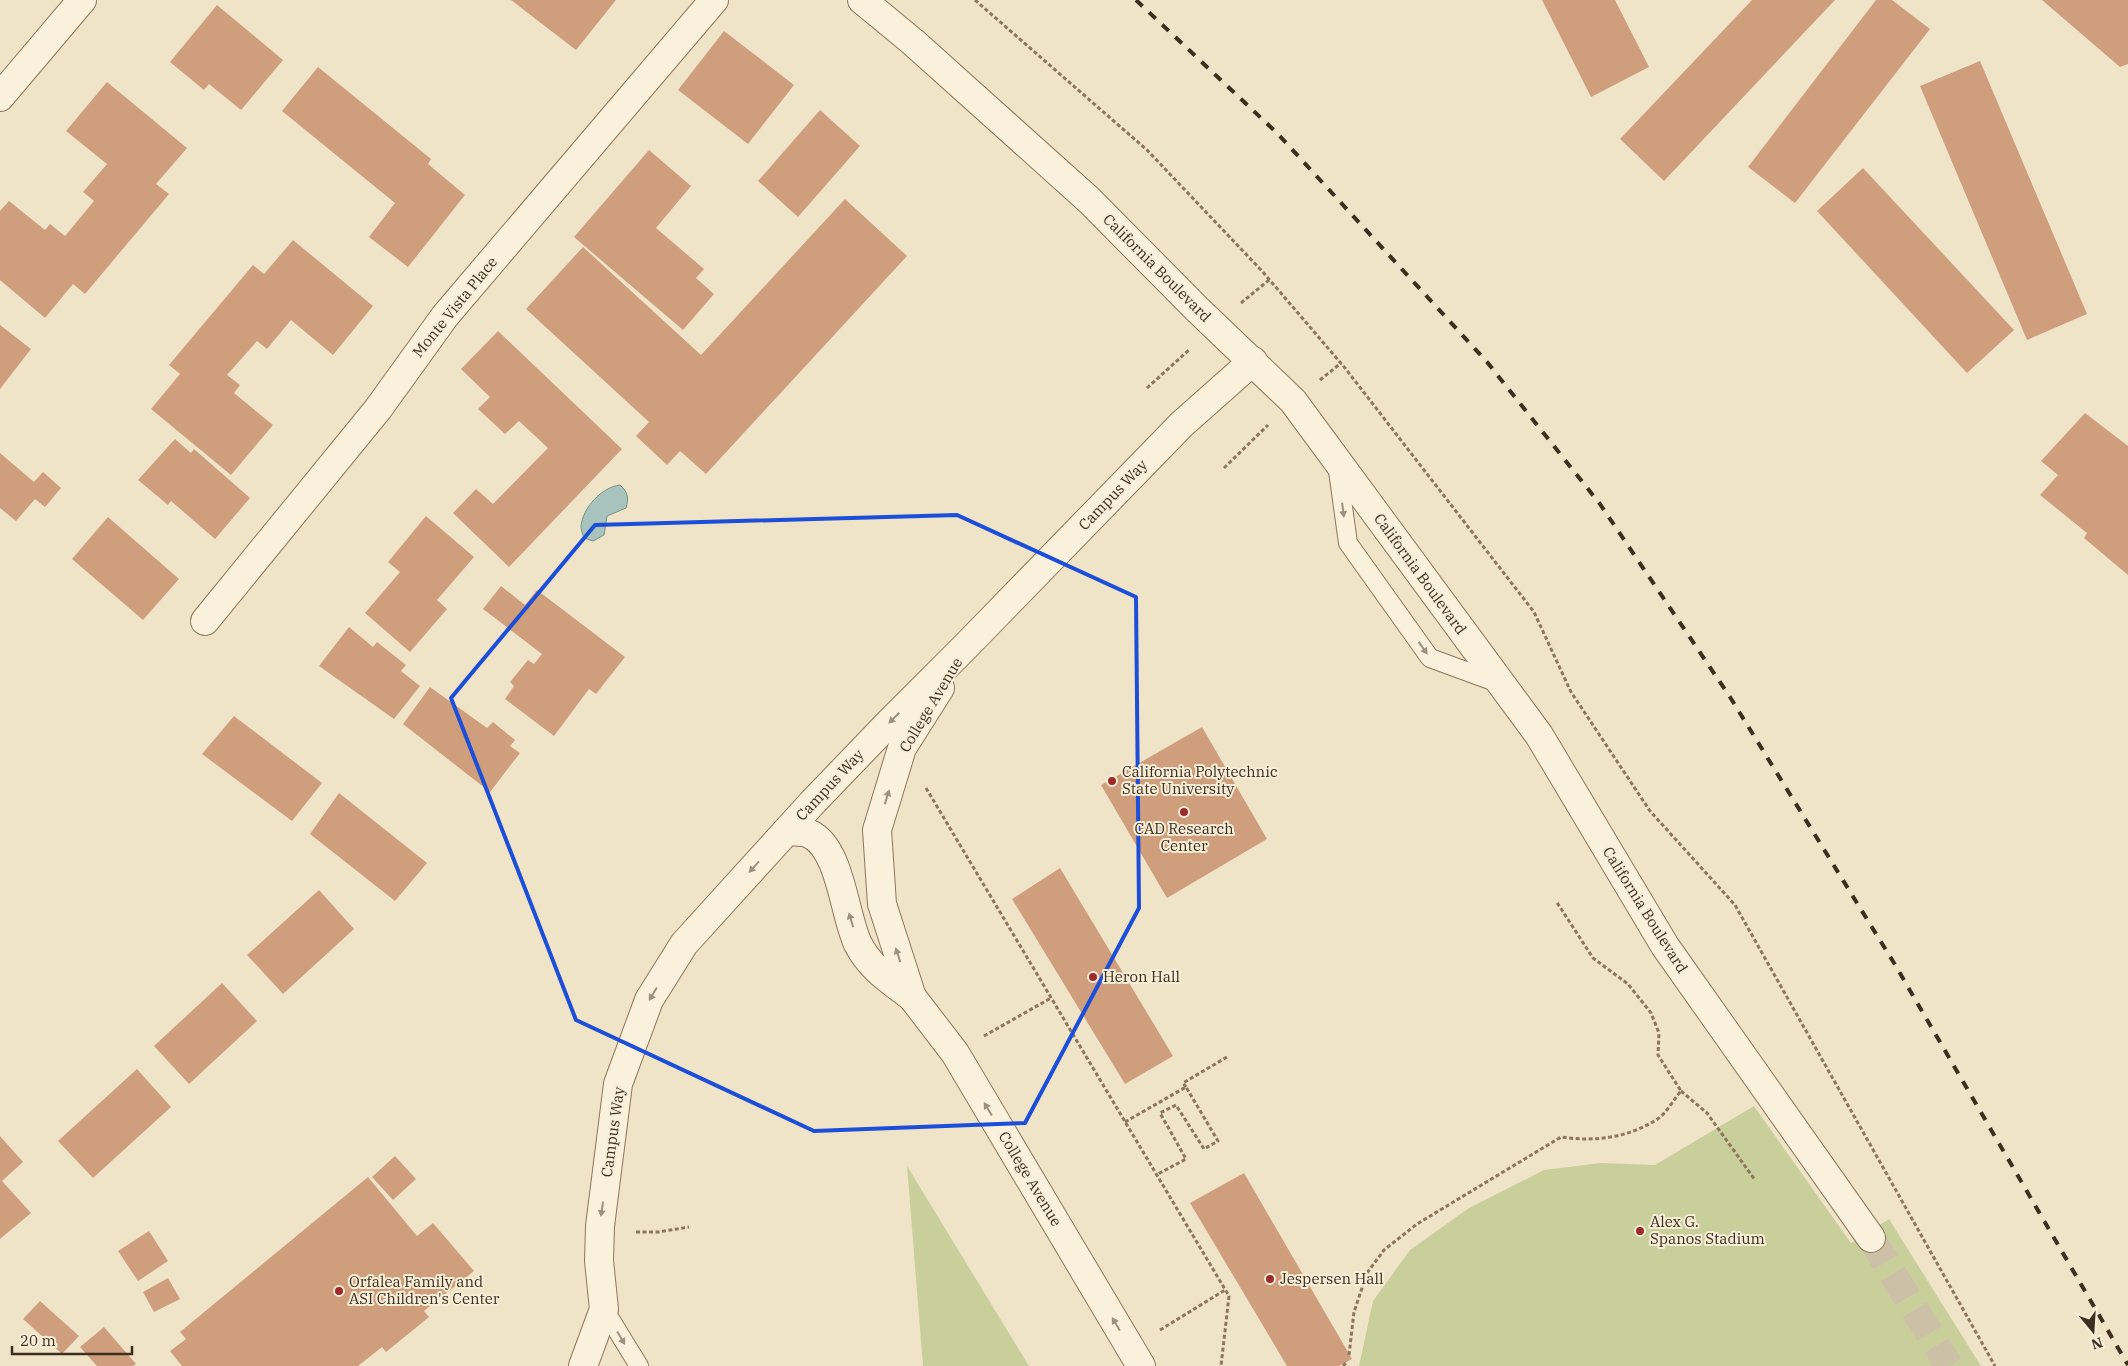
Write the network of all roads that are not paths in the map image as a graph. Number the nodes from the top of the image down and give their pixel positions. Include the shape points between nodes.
1 (82, 0) edge
2 (714, 0) edge
3 (862, 0) edge
4 (0, 97) edge
5 (1253, 361) junction
6 (1337, 461) junction
7 (205, 621) dead end
8 (966, 646) junction
9 (1501, 684) junction
10 (787, 831) junction
11 (912, 997) junction
12 (1871, 1238) tunnel mouth
13 (604, 1309) junction
14 (1136, 1357) edge
15 (583, 1366) edge
16 (639, 1366) edge

1 - 4 street
2 - 7 street, Monte Vista Place via 445,316 378,409
3 - 5 street, California Boulevard via 1090,200
5 - 6 street, California Boulevard via 1292,401
5 - 8 street, Campus Way via 1182,424
6 - 9 street, California Boulevard
6 -> 9 lane via 1348,543 1430,658
8 -> 10 street, Campus Way
11 -> 8 street, College Avenue via 882,904 877,830 902,748
9 - 12 street, California Boulevard via 1539,735 1664,946
11 -> 10 street, College Avenue via 873,968 858,943 834,863 825,848 809,833
10 -> 13 street, Campus Way via 684,944 649,1000 618,1084 600,1226 599,1261
14 -> 11 street, College Avenue via 955,1053
13 - 15 street
13 -> 16 lane

